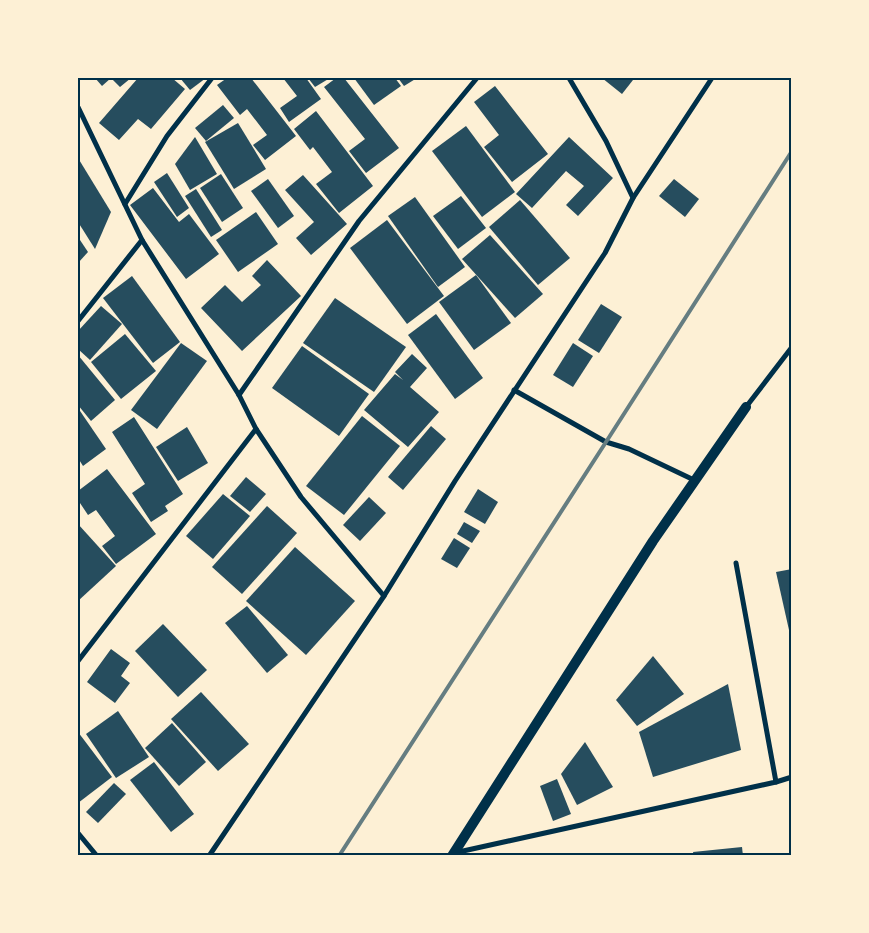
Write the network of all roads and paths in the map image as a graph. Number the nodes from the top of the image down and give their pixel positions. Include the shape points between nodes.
1 (212, 78) edge
2 (478, 78) edge
3 (569, 78) edge
4 (712, 78) edge
5 (78, 107) edge
6 (633, 198) junction
7 (124, 204) junction
8 (142, 240) junction
9 (78, 321) edge
10 (792, 347) edge
11 (514, 390) junction
12 (238, 395) junction
13 (746, 407) joint
14 (256, 429) junction
15 (694, 480) junction
16 (736, 563) dead end
17 (384, 596) junction
18 (78, 661) edge
19 (792, 777) edge
20 (776, 782) junction
21 (78, 833) edge
22 (452, 854) edge
23 (97, 856) edge
24 (208, 856) edge

1 - 7 street via 167,136
2 - 12 street via 359,222
3 - 6 street via 606,141
4 - 6 street
5 - 7 street
6 - 11 street via 605,253
7 - 8 street
8 - 9 street
8 - 12 street
10 - 13 street
11 - 15 street via 606,442
11 - 17 street
12 - 14 street
13 - 15 main road
14 - 17 street via 301,497
14 - 18 street
15 - 22 main road
16 - 20 street
17 - 24 street
19 - 20 street
20 - 22 street
21 - 23 street

